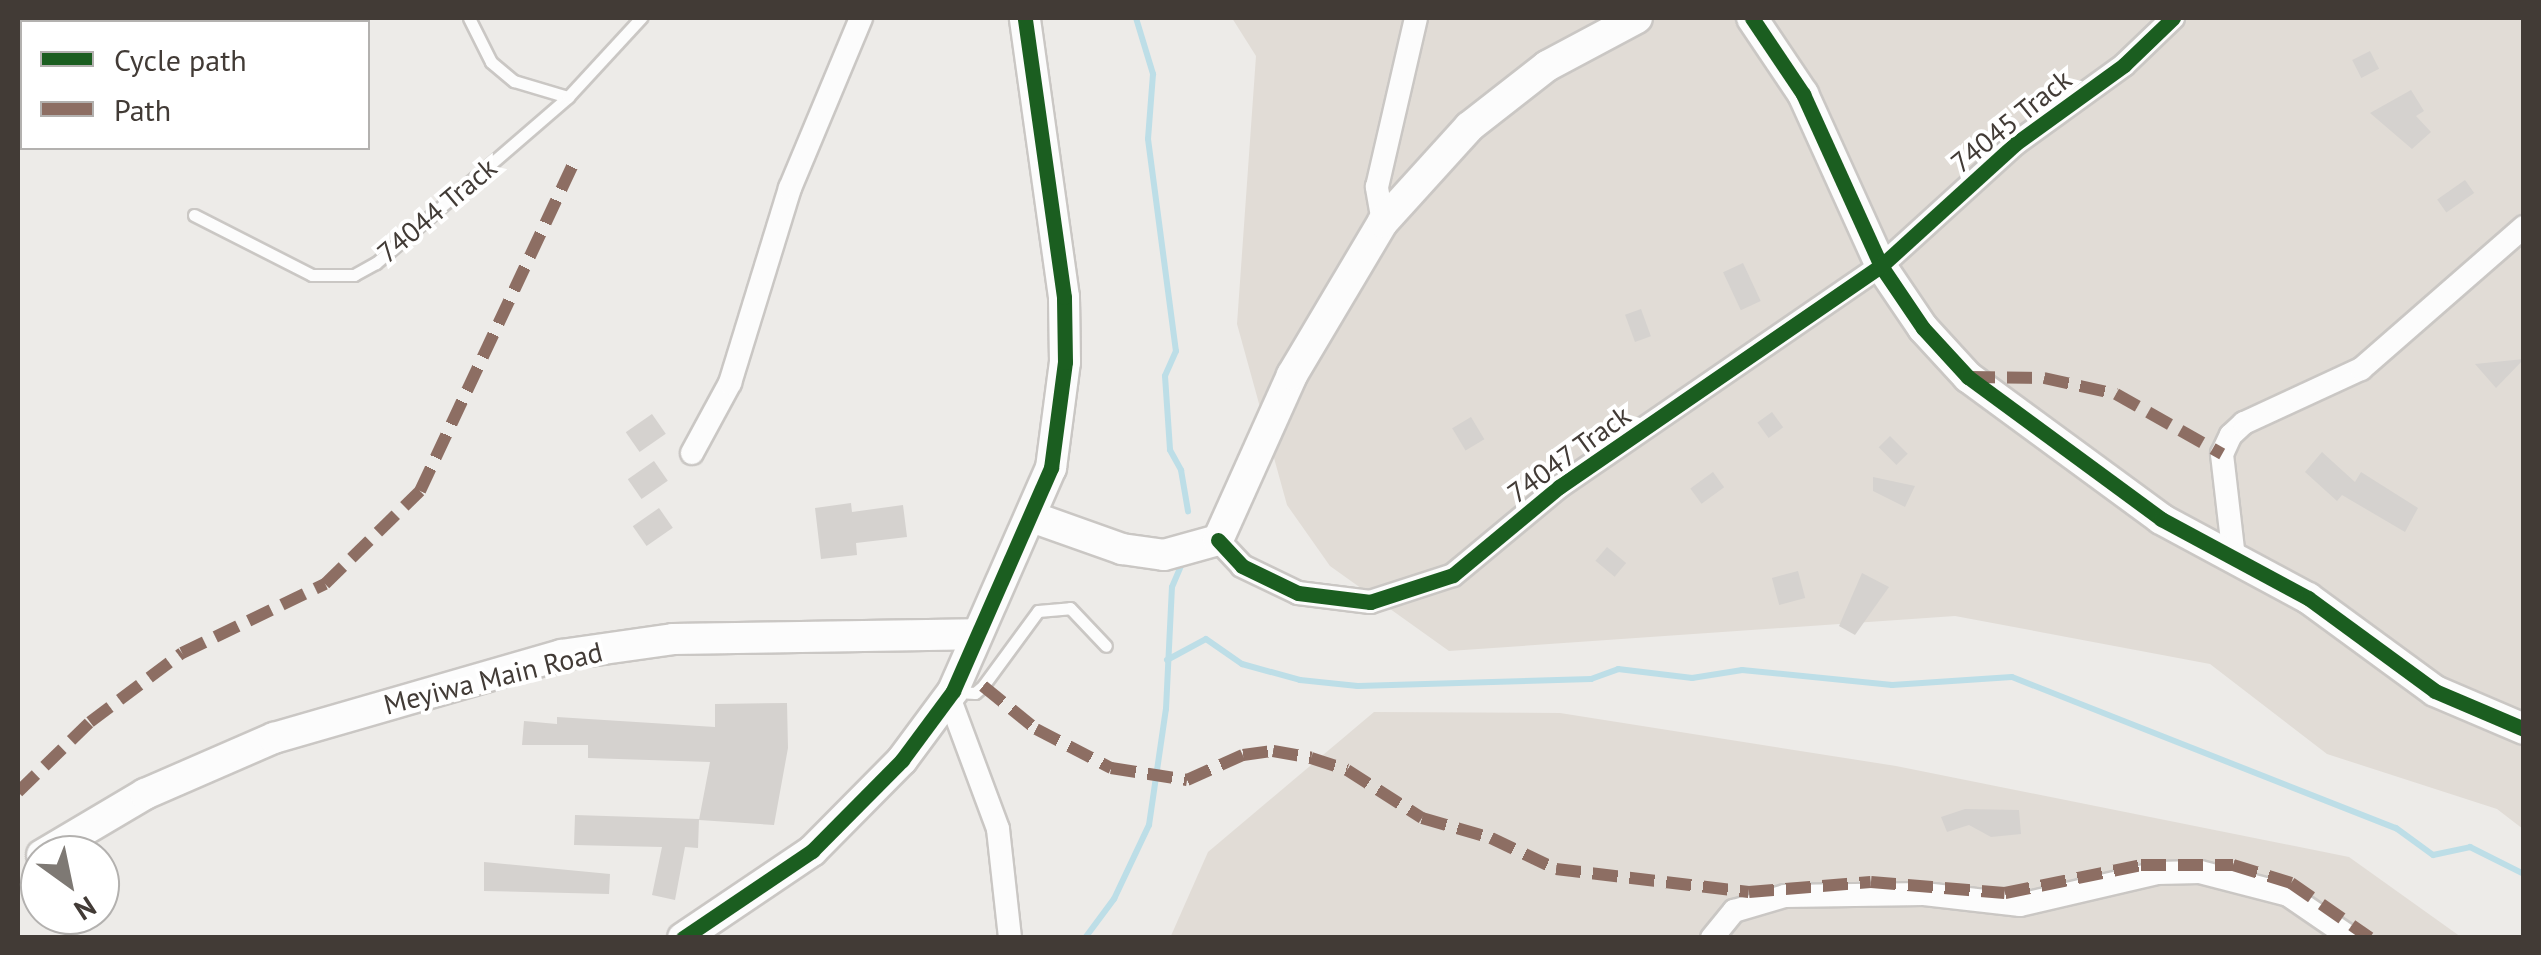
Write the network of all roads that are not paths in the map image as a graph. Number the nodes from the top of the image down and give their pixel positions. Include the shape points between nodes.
1 (469, 18) edge
2 (641, 18) edge
3 (862, 18) edge
4 (1024, 18) edge
5 (1416, 18) edge
6 (1636, 18) edge
7 (1752, 18) edge
8 (2174, 18) edge
9 (568, 97) junction
10 (194, 215) dead end
11 (1383, 222) junction
12 (2524, 226) edge
13 (1881, 266) junction
14 (692, 453) dead end
15 (1032, 516) junction
16 (1210, 544) junction
17 (2234, 558) junction
18 (975, 634) junction
19 (1106, 646) dead end
20 (951, 694) junction
21 (2524, 730) edge
22 (76, 835) edge
23 (683, 938) edge
24 (1010, 938) edge
25 (1712, 938) edge
26 (2351, 938) edge

1 - 9 lane via 491,62 514,81
2 - 9 lane, 74044 Track
3 - 14 street via 790,188 730,383
4 - 15 street via 1064,297 1065,362 1051,468
5 - 11 street via 1376,187
6 - 11 street via 1547,66 1469,127
7 - 13 street via 1804,94
8 - 13 street, 74045 Track via 2015,144
9 - 10 lane, 74044 Track via 376,264 354,275 312,275
11 - 16 street via 1292,376
12 - 17 street via 2361,369 2231,435 2222,454
13 - 16 street, 74047 Track via 1558,488 1453,576 1415,592 1370,602 1298,593
13 - 17 street via 1923,328 1968,377 2146,509
15 - 16 street via 1122,549 1164,555
15 - 18 street
17 - 21 street via 2308,598 2435,691
18 - 20 street
18 - 22 street, Meyiwa Main Road via 673,639 561,656 274,738 145,794
19 - 20 lane via 1070,608 1038,610 975,693
20 - 23 street via 861,806 812,851
20 - 24 street via 998,828
25 - 26 street via 1734,911 1785,896 1924,894 2020,906 2158,872 2200,872 2288,894

